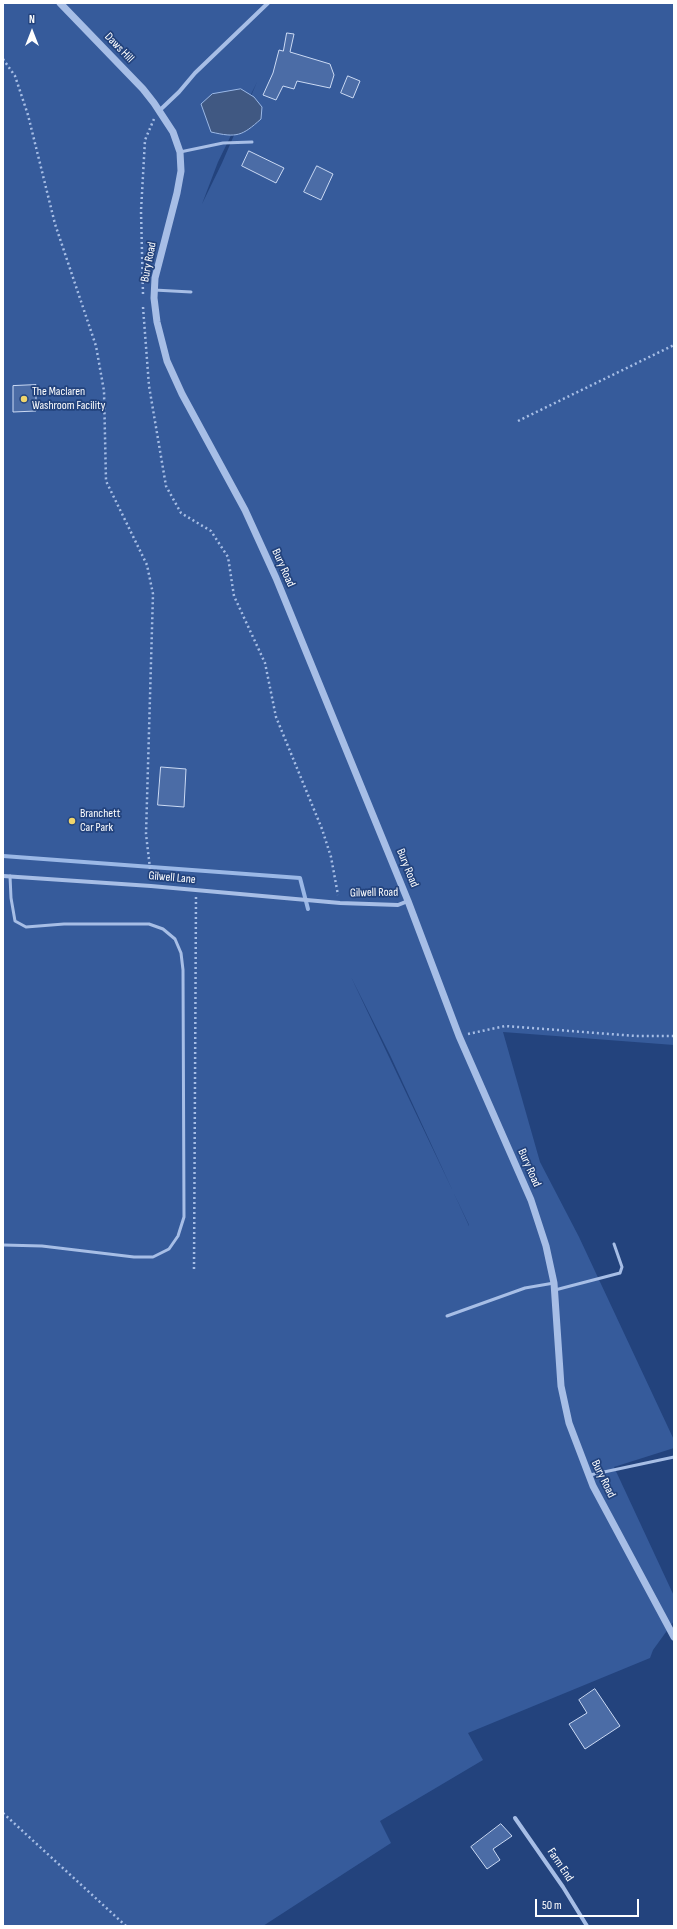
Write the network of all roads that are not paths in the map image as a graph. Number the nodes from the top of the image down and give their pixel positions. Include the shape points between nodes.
1 (60, 3) edge
2 (268, 3) edge
3 (160, 110) junction
4 (252, 142) dead end
5 (180, 152) junction
6 (154, 290) junction
7 (191, 292) dead end
8 (3, 876) edge
9 (10, 876) junction
10 (408, 901) junction
11 (340, 903) joint
12 (3, 1244) edge
13 (614, 1244) dead end
14 (554, 1286) junction
15 (447, 1316) dead end
16 (674, 1456) edge
17 (588, 1476) junction
18 (674, 1637) edge
19 (515, 1818) dead end
20 (587, 1926) edge

1 - 3 street, Daws Hill
2 - 3 street
3 - 5 street, Bury Road via 173,132
4 - 5 lane via 223,143
5 - 6 street, Bury Road via 181,171 158,261
6 - 7 lane
6 - 10 street, Bury Road via 161,338 173,377 245,510 276,578
8 - 9 street, Gilwell Lane
9 - 11 street, Gilwell Lane
9 - 12 lane via 15,921 26,927 64,924 149,924 163,929 175,938 181,953 183,970 184,1217 178,1236 169,1249 153,1257
10 - 11 street, Gilwell Road via 398,905
10 - 14 street, Bury Road via 459,1036 531,1200 546,1246
13 - 14 lane via 622,1267 620,1273
14 - 15 lane via 525,1288
14 - 17 street, Bury Road via 558,1362 564,1406
16 - 17 lane
17 - 18 street, Bury Road
19 - 20 street, Farm End

